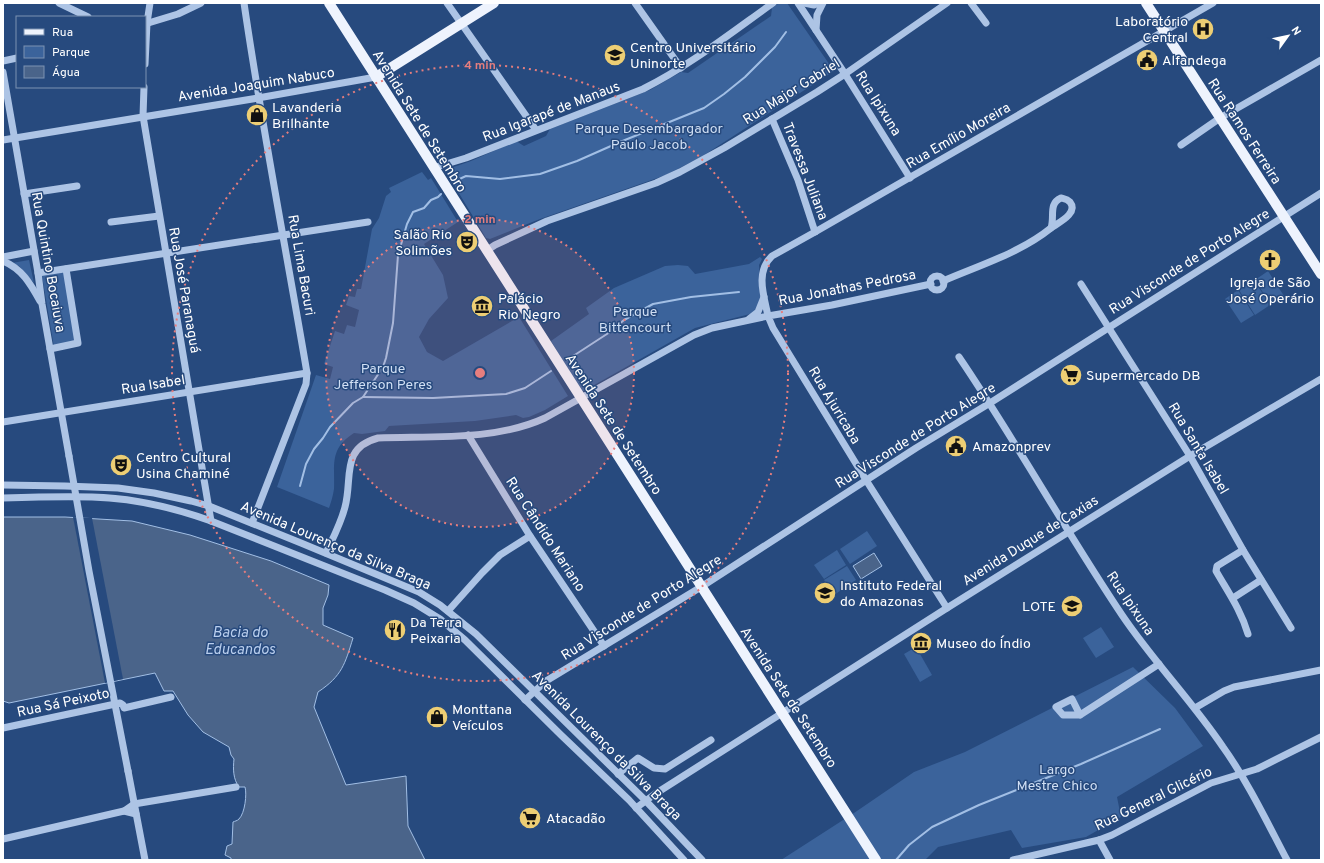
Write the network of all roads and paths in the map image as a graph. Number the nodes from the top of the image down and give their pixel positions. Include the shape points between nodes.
1 (59, 3) edge
2 (150, 3) edge
3 (201, 3) edge
4 (244, 3) edge
5 (329, 3) edge
6 (447, 3) edge
7 (494, 3) edge
8 (635, 3) edge
9 (773, 3) edge
10 (798, 3) edge
11 (804, 3) edge
12 (819, 3) edge
13 (823, 3) edge
14 (947, 3) edge
15 (971, 3) edge
16 (1146, 3) edge
17 (1213, 3) edge
18 (86, 16) edge
19 (146, 23) edge
20 (986, 23) dead end
21 (462, 24) junction
22 (816, 30) junction
23 (146, 32) edge
24 (1164, 32) junction
25 (16, 58) edge
26 (1321, 60) edge
27 (3, 61) edge
28 (680, 68) junction
29 (3, 72) edge
30 (845, 74) junction
31 (376, 77) junction
32 (144, 88) edge
33 (258, 98) junction
34 (143, 116) junction
35 (1220, 118) junction
36 (772, 119) junction
37 (536, 130) junction
38 (14, 138) junction
39 (3, 140) edge
40 (1180, 144) dead end
41 (433, 168) junction
42 (910, 178) junction
43 (77, 186) dead end
44 (1321, 193) edge
45 (24, 194) junction
46 (159, 216) junction
47 (1285, 217) junction
48 (110, 222) dead end
49 (368, 222) dead end
50 (1051, 228) dead end
51 (815, 232) junction
52 (284, 235) junction
53 (486, 250) junction
54 (34, 251) junction
55 (166, 253) junction
56 (3, 257) edge
57 (3, 261) edge
58 (66, 269) junction
59 (38, 273) junction
60 (1321, 274) edge
61 (1081, 284) dead end
62 (764, 297) junction
63 (42, 304) junction
64 (767, 316) junction
65 (745, 321) junction
66 (1110, 326) junction
67 (50, 349) junction
68 (958, 357) dead end
69 (307, 373) junction
70 (1321, 379) edge
71 (189, 392) junction
72 (580, 398) junction
73 (990, 403) junction
74 (61, 413) junction
75 (3, 422) edge
76 (468, 435) junction
77 (1190, 456) junction
78 (866, 480) junction
79 (3, 486) edge
80 (3, 498) edge
81 (209, 506) junction
82 (211, 521) junction
83 (252, 523) junction
84 (1069, 532) junction
85 (530, 536) junction
86 (301, 543) junction
87 (1243, 550) junction
88 (326, 553) junction
89 (297, 555) junction
90 (1261, 580) junction
91 (701, 587) junction
92 (1233, 598) junction
93 (947, 608) junction
94 (448, 611) junction
95 (1291, 628) dead end
96 (1248, 634) dead end
97 (482, 640) junction
98 (604, 646) junction
99 (474, 648) junction
100 (1158, 664) junction
101 (1321, 670) edge
102 (534, 691) junction
103 (172, 697) dead end
104 (525, 700) junction
105 (1195, 708) junction
106 (782, 713) junction
107 (1080, 715) dead end
108 (3, 728) edge
109 (1321, 737) edge
110 (711, 740) dead end
111 (618, 774) junction
112 (1240, 774) junction
113 (236, 787) dead end
114 (646, 800) junction
115 (134, 804) junction
116 (636, 808) junction
117 (124, 812) junction
118 (136, 814) junction
119 (3, 838) edge
120 (1099, 840) junction
121 (145, 860) edge
122 (684, 860) edge
123 (702, 860) edge
124 (876, 860) edge
125 (1014, 860) edge
126 (1110, 860) edge
127 (1287, 860) edge

1 - 18 street
2 - 19 street
3 - 19 street via 178,14
4 - 33 street, Rua Lima Bacuri
5 - 31 main road, Avenida Sete de Setembro
6 - 21 street
7 - 21 main road, Avenida Joaquim Nabuco
8 - 28 street
9 - 28 street, Rua Igarapé de Manaus
10 - 22 street, Rua Ipixuna
11 - 12 street
13 - 22 street via 817,15
14 - 30 street, Rua Major Gabriel
15 - 20 street
16 - 24 main road, Rua Ramos Ferreira
17 - 24 street, Rua Emílio Moreira
19 - 23 street
21 - 31 main road, Avenida Joaquim Nabuco
21 - 37 street
22 - 30 street, Rua Ipixuna
24 - 35 main road, Rua Ramos Ferreira
24 - 42 street, Rua Emílio Moreira
25 - 27 street
26 - 35 street
28 - 37 street, Rua Igarapé de Manaus via 643,89
29 - 38 street, Rua Quintino Bocaiuva
30 - 36 street, Rua Major Gabriel
30 - 42 street, Rua Ipixuna
31 - 33 street, Avenida Joaquim Nabuco
31 - 41 main road, Avenida Sete de Setembro
32 - 34 street, Rua José Paranaguá
33 - 34 street, Avenida Joaquim Nabuco
33 - 52 street, Rua Lima Bacuri
34 - 38 street, Avenida Joaquim Nabuco
34 - 46 street, Rua José Paranaguá
35 - 40 street
35 - 47 main road, Rua Ramos Ferreira
36 - 51 street, Travessa Juliana via 798,180
36 - 53 street, Rua Major Gabriel via 668,178 547,221
37 - 41 street, Rua Igarapé de Manaus via 466,158
38 - 39 street, Avenida Joaquim Nabuco
38 - 45 street, Rua Quintino Bocaiuva
41 - 53 main road, Avenida Sete de Setembro
42 - 51 street, Rua Emílio Moreira
43 - 45 street
44 - 47 street, Rua Visconde de Porto Alegre
45 - 54 street, Rua Quintino Bocaiuva
46 - 48 street
46 - 55 street, Rua José Paranaguá
47 - 60 main road, Rua Ramos Ferreira
47 - 66 street, Rua Visconde de Porto Alegre
49 - 52 street
50 - 64 street, Rua Jonathas Pedrosa via 1016,249 943,280 934,276 931,284
51 - 62 street, Rua Emílio Moreira via 777,252 766,261 762,276
52 - 55 street
52 - 69 street, Rua Lima Bacuri
53 - 72 main road, Avenida Sete de Setembro
54 - 56 street
54 - 59 street, Rua Quintino Bocaiuva
55 - 58 street
55 - 71 street, Rua José Paranaguá
57 - 63 street via 21,272
58 - 59 street
58 - 67 street via 78,344
59 - 63 street, Rua Quintino Bocaiuva
61 - 66 street, Rua Santa Isabel
62 - 64 street, Rua Emílio Moreira
62 - 65 street, Rua Jonathas Pedrosa via 758,312
63 - 67 street, Rua Quintino Bocaiuva
64 - 65 street, Rua Jonathas Pedrosa
64 - 78 street, Rua Ajuricaba
65 - 72 street, Rua Jonathas Pedrosa via 694,335
66 - 73 street, Rua Visconde de Porto Alegre
66 - 77 street, Rua Santa Isabel
67 - 74 street, Rua Quintino Bocaiuva
68 - 73 street, Rua Ipixuna
69 - 71 street, Rua Isabel
69 - 83 street, Rua Lima Bacuri via 306,384
70 - 77 street, Avenida Duque de Caxias
71 - 74 street, Rua Isabel
71 - 81 street, Rua José Paranaguá
72 - 76 street, Rua Jonathas Pedrosa via 525,426
72 - 91 main road, Avenida Sete de Setembro
73 - 78 street, Rua Visconde de Porto Alegre
73 - 84 street, Rua Ipixuna
74 - 75 street, Rua Isabel
74 - 115 street, Rua Quintino Bocaiuva, bridge
76 - 85 street, Rua Cândido Mariano
76 - 88 street, Rua Jonathas Pedrosa via 378,438 362,445 352,457 345,508
77 - 84 street, Avenida Duque de Caxias
77 - 87 street, Rua Santa Isabel
78 - 91 street, Rua Visconde de Porto Alegre
78 - 93 street, Rua Ajuricaba
79 - 81 street, Avenida Lourenço da Silva Braga via 118,488 154,493
80 - 82 street, Avenida Lourenço da Silva Braga via 120,499 186,512
81 - 82 street, Rua José Paranaguá
81 - 83 street, Avenida Lourenço da Silva Braga
82 - 89 street, Avenida Lourenço da Silva Braga
83 - 86 street, Avenida Lourenço da Silva Braga
84 - 93 street, Avenida Duque de Caxias
84 - 100 street, Rua Ipixuna via 1129,626
85 - 94 street via 496,558
85 - 98 street, Rua Cândido Mariano
86 - 88 street, Avenida Lourenço da Silva Braga
86 - 89 street
87 - 90 street, Rua Santa Isabel
87 - 92 street via 1216,568
88 - 94 street, Avenida Lourenço da Silva Braga via 419,592
89 - 99 street, Avenida Lourenço da Silva Braga via 414,603 440,619
90 - 92 street
90 - 95 street, Rua Santa Isabel
91 - 98 street, Rua Visconde de Porto Alegre
91 - 106 main road, Avenida Sete de Setembro
92 - 96 street
93 - 106 street, Avenida Duque de Caxias
94 - 97 street, Avenida Lourenço da Silva Braga
97 - 99 street
97 - 102 street, Avenida Lourenço da Silva Braga
98 - 102 street, Rua Visconde de Porto Alegre
99 - 104 street, Avenida Lourenço da Silva Braga
100 - 105 street, Rua Ipixuna
100 - 107 street
101 - 105 street via 1234,687
102 - 104 street, Rua Visconde de Porto Alegre
102 - 111 street, Avenida Lourenço da Silva Braga
103 - 108 street, Rua Sá Peixoto via 124,708 120,703
104 - 116 street, Avenida Lourenço da Silva Braga
105 - 112 street, Rua Ipixuna
106 - 114 street, Avenida Duque de Caxias
106 - 124 main road, Avenida Sete de Setembro
109 - 112 street, Rua General Glicério via 1258,769
110 - 111 street via 665,769 654,768 638,758
111 - 114 street, Avenida Lourenço da Silva Braga
112 - 120 street, Rua General Glicério via 1211,783
112 - 127 street, Rua Ipixuna
113 - 115 street
114 - 116 street, Avenida Duque de Caxias
114 - 123 street, Avenida Lourenço da Silva Braga
115 - 117 street
115 - 118 street, Rua Quintino Bocaiuva
116 - 122 street, Avenida Lourenço da Silva Braga
117 - 118 street
117 - 119 street
118 - 121 street, Rua Quintino Bocaiuva
120 - 125 street, Rua General Glicério
120 - 126 street

